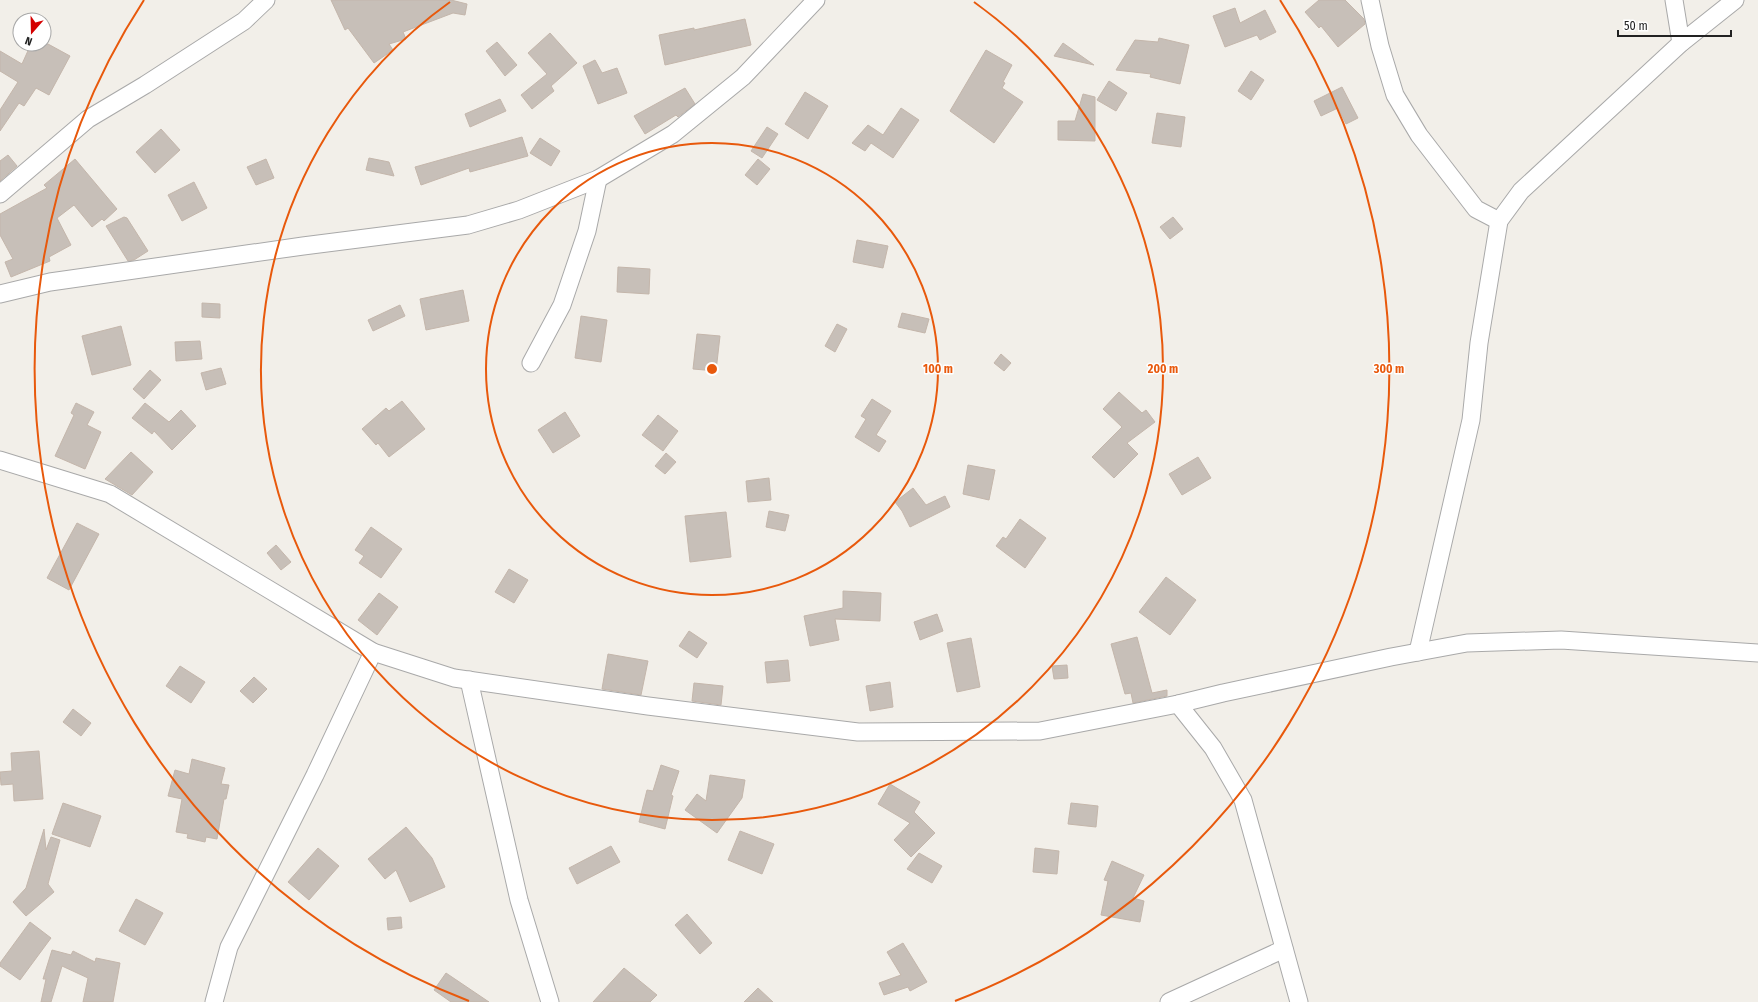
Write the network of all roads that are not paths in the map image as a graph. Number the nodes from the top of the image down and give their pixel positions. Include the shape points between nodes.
1 (266, 0) edge
2 (816, 0) edge
3 (1370, 0) edge
4 (1674, 0) edge
5 (1735, 0) edge
6 (1681, 43) junction
7 (598, 179) junction
8 (0, 194) edge
9 (1499, 221) junction
10 (0, 294) edge
11 (532, 363) dead end
12 (0, 460) edge
13 (373, 652) junction
14 (1418, 652) junction
15 (1758, 653) edge
16 (469, 680) junction
17 (1178, 704) junction
18 (1284, 949) junction
19 (214, 1002) edge
20 (550, 1002) edge
21 (1169, 1002) edge
22 (1299, 1002) edge

1 - 8 street via 244,21 88,119
2 - 7 street via 743,77 725,92 673,134
3 - 9 street via 1380,46 1395,95 1419,135 1476,209
4 - 6 street
5 - 6 street
6 - 9 street via 1521,191
7 - 10 street via 519,210 468,225 50,282
7 - 11 street via 587,231 562,305
9 - 14 street via 1478,343 1471,420
12 - 13 street via 110,494
13 - 16 street via 454,678
13 - 19 street via 229,948
14 - 15 street via 1467,643 1561,640
14 - 17 street
16 - 17 street via 648,706 858,732 1040,731
16 - 20 street via 519,900
17 - 18 street via 1213,748 1243,800
18 - 21 street
18 - 22 street

